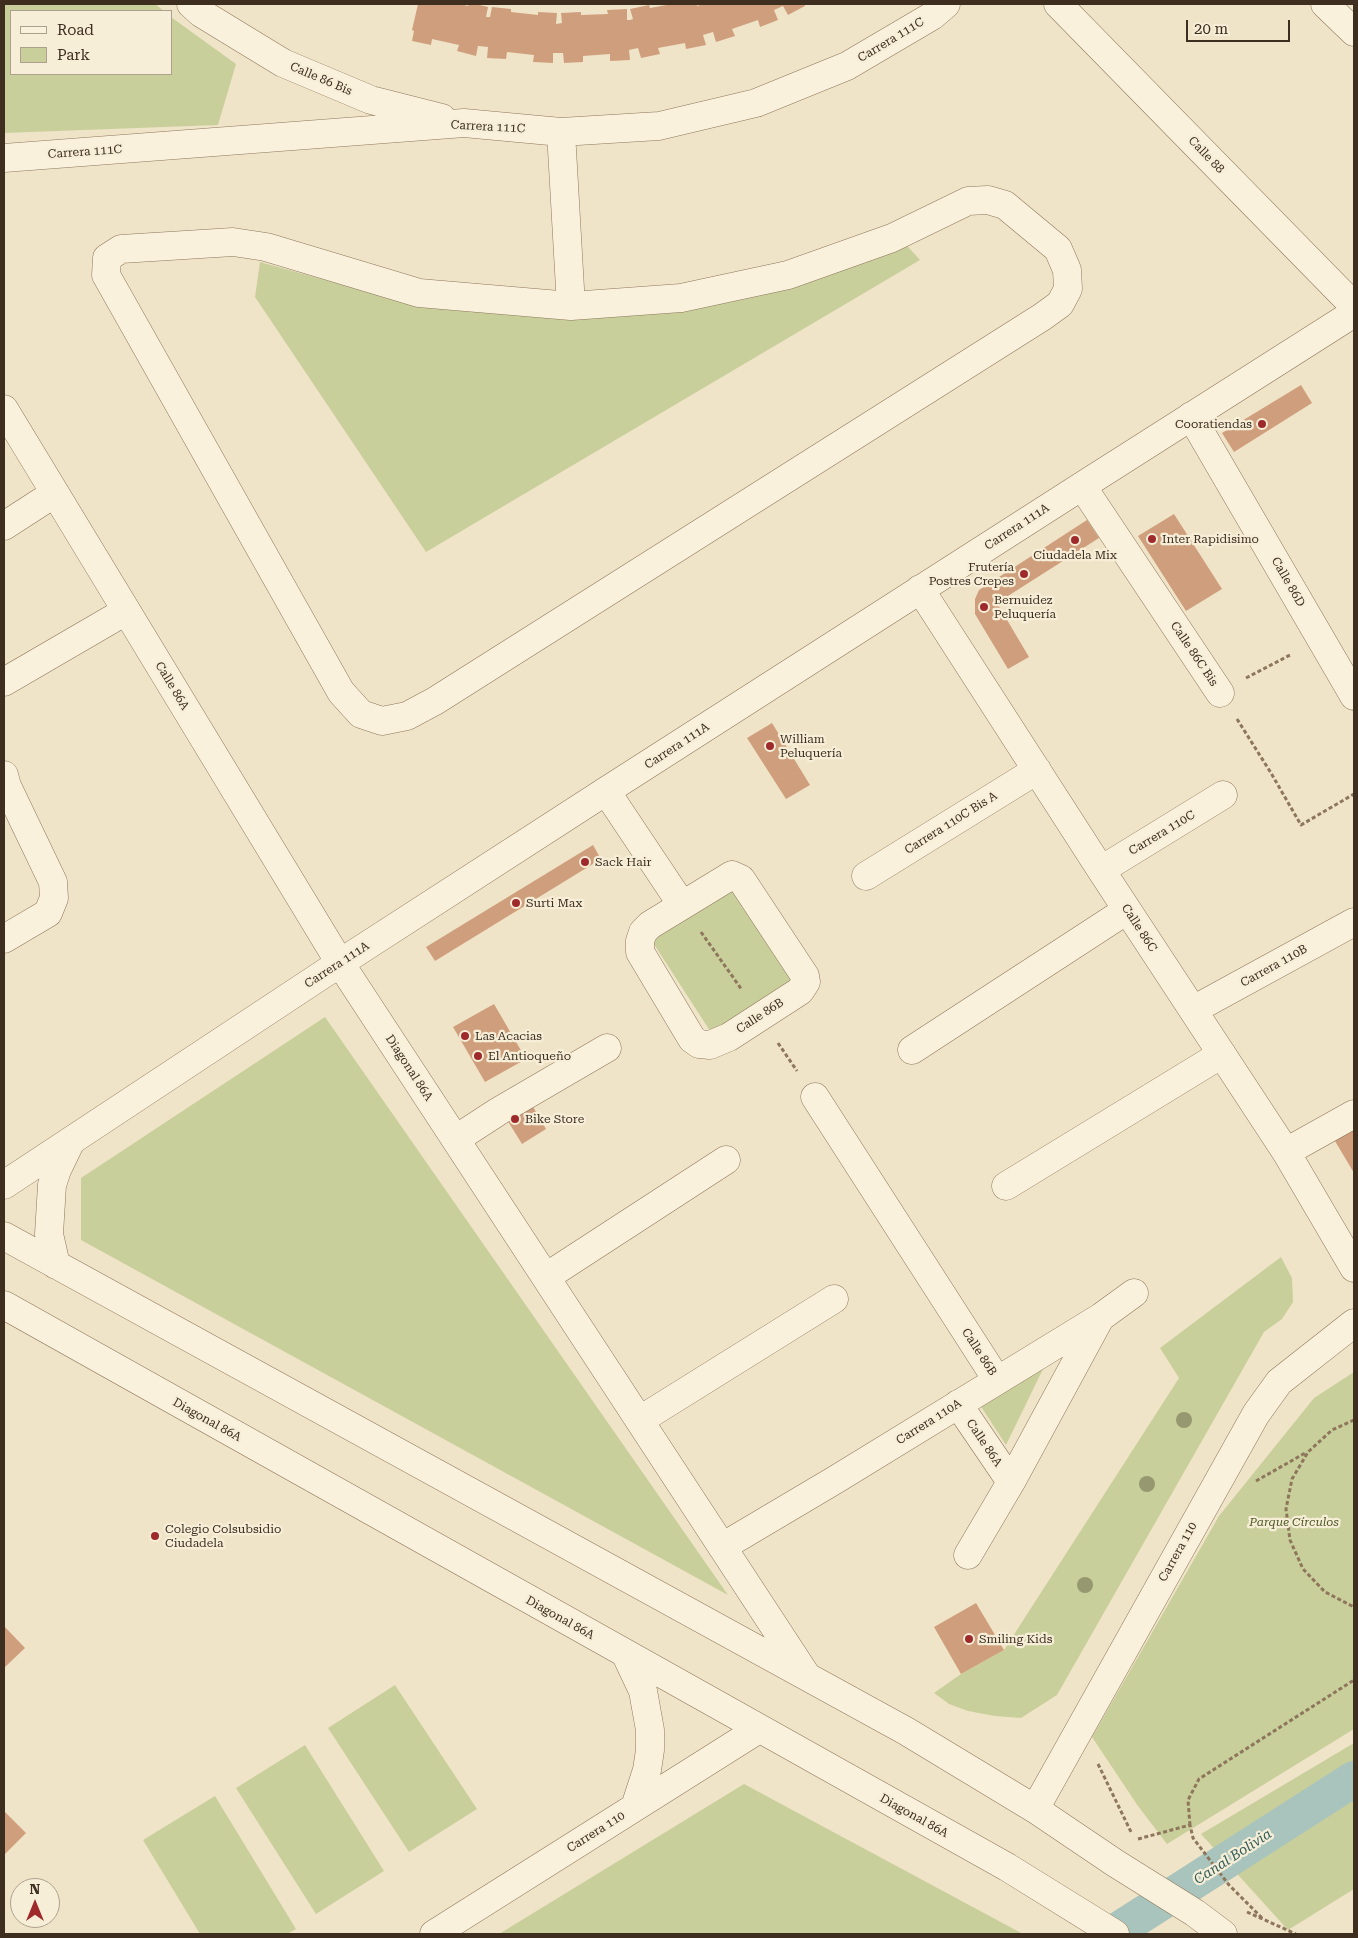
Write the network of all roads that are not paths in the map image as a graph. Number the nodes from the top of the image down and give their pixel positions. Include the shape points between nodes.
1 (190, 4) edge
2 (946, 4) edge
3 (1058, 4) edge
4 (1325, 4) edge
5 (1354, 32) edge
6 (464, 123) junction
7 (561, 132) junction
8 (4, 158) edge
9 (571, 306) junction
10 (1354, 306) edge
11 (1354, 313) edge
12 (4, 409) edge
13 (1191, 416) junction
14 (1082, 486) junction
15 (55, 493) junction
16 (4, 526) edge
17 (920, 589) junction
18 (126, 611) junction
19 (4, 682) edge
20 (1220, 693) road end
21 (1354, 696) edge
22 (1036, 770) junction
23 (5, 783) edge
24 (606, 791) junction
25 (1223, 795) dead end
26 (1101, 870) junction
27 (866, 876) dead end
28 (682, 905) junction
29 (1127, 910) junction
30 (1354, 922) edge
31 (4, 939) edge
32 (340, 963) junction
33 (1193, 1010) junction
34 (607, 1048) dead end
35 (912, 1050) dead end
36 (1222, 1054) junction
37 (815, 1098) dead end
38 (1354, 1114) edge
39 (456, 1139) junction
40 (71, 1141) junction
41 (1286, 1152) junction
42 (726, 1160) dead end
43 (4, 1185) edge
44 (1006, 1186) dead end
45 (4, 1236) edge
46 (56, 1265) junction
47 (1354, 1268) edge
48 (546, 1277) junction
49 (1134, 1293) dead end
50 (834, 1299) dead end
51 (4, 1305) edge
52 (1101, 1317) junction
53 (1354, 1323) edge
54 (997, 1380) junction
55 (958, 1404) junction
56 (640, 1420) junction
57 (1011, 1482) junction
58 (722, 1547) junction
59 (968, 1555) dead end
60 (626, 1655) junction
61 (806, 1675) junction
62 (759, 1730) junction
63 (635, 1807) junction
64 (1035, 1808) junction
65 (434, 1934) edge
66 (1115, 1934) edge
67 (1223, 1934) edge

1 - 6 street, Calle 86 Bis via 283,63 371,100
2 - 7 street, Carrera 111C via 932,16 847,66 756,103 659,126
3 - 10 street, Calle 88
4 - 5 street
6 - 7 street, Carrera 111C
6 - 8 street, Carrera 111C
7 - 9 street
9 - 9 street via 419,293 266,247 233,242 121,249 107,258 106,274 341,692 361,714 382,722 407,716 477,675 1042,317 1060,304 1068,289 1067,270 1058,249 1005,205 988,200 968,201 892,238 788,274 681,298
11 - 13 street, Carrera 111A
12 - 15 street, Calle 86A
13 - 14 street, Carrera 111A
13 - 21 street, Calle 86D
14 - 17 street, Carrera 111A
14 - 20 street, Calle 86C Bis
15 - 16 street
15 - 18 street, Calle 86A
17 - 22 street, Calle 86C
17 - 24 street, Carrera 111A
18 - 19 street
18 - 32 street, Calle 86A
22 - 26 street, Calle 86C
22 - 27 street, Carrera 110C Bis A
23 - 31 street via 53,882 54,898 48,913
24 - 28 street
24 - 32 street, Carrera 111A
25 - 26 street, Carrera 110C
26 - 29 street, Calle 86C
28 - 28 street, Calle 86B via 732,875 742,879 804,976 804,986 729,1038 710,1045 699,1044 692,1039 640,952 643,932
29 - 33 street, Calle 86C
29 - 35 street
30 - 33 street, Carrera 110B
32 - 39 street, Diagonal 86A
32 - 40 street, Carrera 111A
33 - 36 street, Calle 86C
34 - 39 street
36 - 41 street, Calle 86C
36 - 44 street
37 - 54 street, Calle 86B
38 - 41 street
39 - 48 street, Diagonal 86A
40 - 43 street, Carrera 111A
40 - 46 street via 52,1185 50,1234
41 - 47 street, Calle 86C
42 - 48 street
45 - 46 street, Diagonal 86A
46 - 61 street, Diagonal 86A
48 - 56 street, Diagonal 86A
49 - 52 street, Carrera 110A
50 - 56 street
51 - 60 street, Diagonal 86A
52 - 54 street, Carrera 110A
52 - 57 street
53 - 64 street, Carrera 110 via 1279,1382 1256,1414
54 - 55 street, Carrera 110A
55 - 57 street, Calle 86A
55 - 58 street, Carrera 110A
56 - 58 street, Diagonal 86A
57 - 59 street
58 - 61 street, Diagonal 86A
60 - 62 street, Diagonal 86A
60 - 63 street via 642,1691 650,1730 647,1770
61 - 64 street, Diagonal 86A
62 - 63 street, Carrera 110
62 - 66 street, Diagonal 86A via 1007,1867
63 - 65 street, Carrera 110
64 - 67 street, Diagonal 86A

